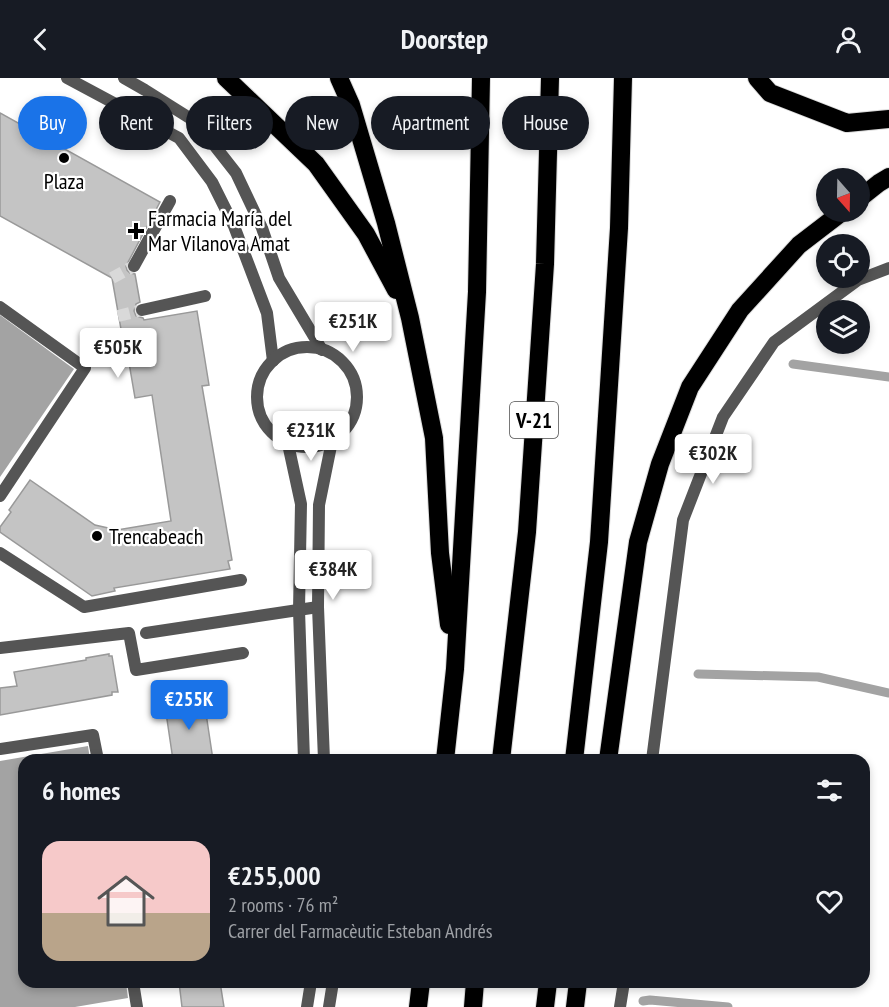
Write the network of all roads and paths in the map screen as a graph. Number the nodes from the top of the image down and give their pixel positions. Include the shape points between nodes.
1 (67, 78) edge
2 (124, 78) edge
3 (226, 78) edge
4 (339, 78) edge
5 (481, 78) edge
6 (549, 78) edge
7 (622, 78) edge
8 (757, 78) edge
9 (889, 119) edge
10 (889, 177) edge
11 (870, 190) edge
12 (170, 201) dead end
13 (829, 222) edge
14 (134, 266) tunnel mouth
15 (889, 268) edge
16 (205, 296) dead end
17 (0, 307) edge
18 (142, 310) tunnel mouth
19 (410, 318) junction
20 (322, 350) junction
21 (273, 361) junction
22 (332, 441) junction
23 (288, 444) junction
24 (0, 496) edge
25 (0, 553) edge
26 (241, 580) dead end
27 (318, 607) junction
28 (298, 609) junction
29 (146, 633) dead end
30 (0, 648) edge
31 (243, 653) dead end
32 (455, 669) junction
33 (0, 749) edge
34 (97, 754) edge
35 (304, 754) edge
36 (324, 754) edge
37 (446, 754) edge
38 (502, 754) edge
39 (574, 754) edge
40 (609, 754) edge
41 (653, 754) edge
42 (134, 988) edge
43 (310, 988) edge
44 (332, 988) edge
45 (420, 988) edge
46 (475, 988) edge
47 (547, 988) edge
48 (577, 988) edge
49 (623, 988) edge
50 (137, 1007) edge
51 (307, 1007) edge
52 (329, 1007) edge
53 (418, 1007) edge
54 (473, 1007) edge
55 (545, 1007) edge
56 (575, 1007) edge
57 (621, 1007) edge

1 - 21 street via 179,138 212,182 234,226 267,313
2 - 20 street via 196,122 236,173 262,228 279,278
3 - 19 highway via 316,164 366,234
4 - 19 highway via 351,105 386,223
5 - 32 highway via 477,292
6 - 38 highway, V-21 via 545,264 527,532
7 - 39 highway via 619,228 599,542
8 - 9 highway via 770,93 847,123
10 - 11 highway
12 - 14 street
13 - 40 highway via 799,245 740,310 690,387 660,464 638,542
15 - 41 street via 858,280 774,342 723,417 683,520
16 - 18 street
17 - 24 street via 85,368
19 - 32 highway via 434,438 440,553
20 - 21 street via 296,349
20 - 22 street via 337,357 356,384 354,416
21 - 23 street via 263,374 258,406 274,435
22 - 23 street via 318,446
22 - 27 street via 319,505
23 - 28 street via 301,504
25 - 26 street via 84,608
27 - 28 street
27 - 36 street
28 - 29 street
28 - 35 street
30 - 31 street via 129,633 136,670
32 - 37 highway
33 - 34 street via 93,735
42 - 50 street
43 - 51 street
44 - 52 street
45 - 53 highway
46 - 54 highway
47 - 55 highway
48 - 56 highway
49 - 57 street

